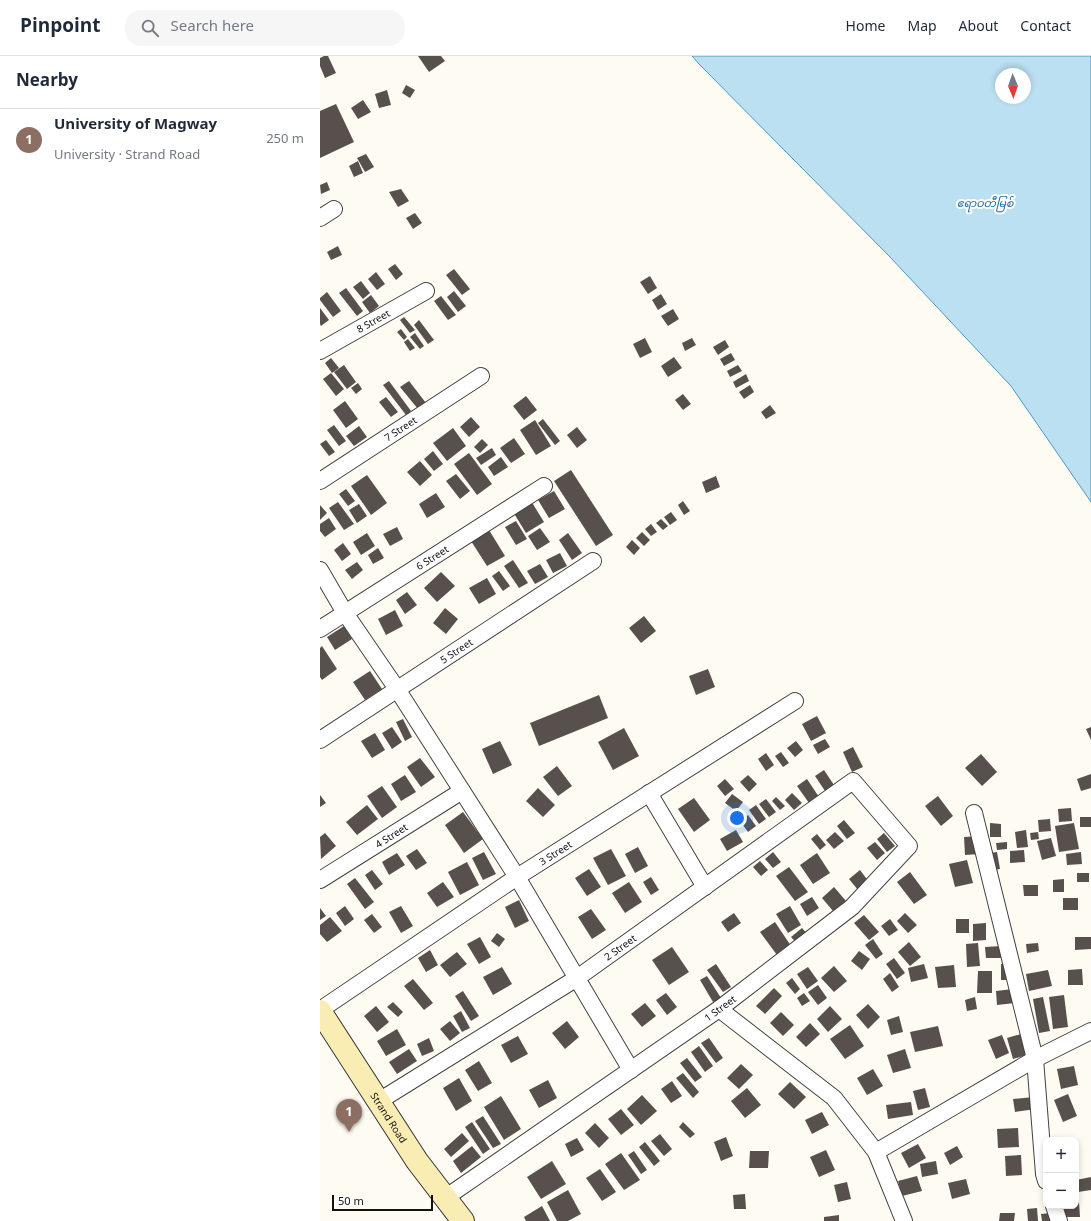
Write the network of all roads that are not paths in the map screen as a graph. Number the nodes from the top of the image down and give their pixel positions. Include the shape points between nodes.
1 (334, 209) dead end
2 (320, 218) edge
3 (426, 291) dead end
4 (320, 351) edge
5 (481, 376) dead end
6 (320, 481) edge
7 (544, 486) dead end
8 (593, 561) dead end
9 (320, 570) edge
10 (346, 613) junction
11 (320, 629) edge
12 (397, 689) junction
13 (795, 701) dead end
14 (320, 740) edge
15 (853, 782) joint
16 (462, 791) junction
17 (649, 793) junction
18 (974, 813) dead end
19 (517, 877) junction
20 (320, 880) edge
21 (705, 887) junction
22 (577, 978) junction
23 (719, 1009) junction
24 (320, 1010) edge
25 (1091, 1031) edge
26 (1035, 1059) junction
27 (631, 1070) junction
28 (379, 1101) junction
29 (876, 1152) junction
30 (1044, 1173) edge
31 (445, 1198) junction
32 (1055, 1209) edge
33 (463, 1221) edge
34 (904, 1221) edge
35 (1059, 1221) edge

1 - 2 street
3 - 4 street, 8 Street
5 - 6 street, 7 Street
7 - 10 street, 6 Street
8 - 12 street, 5 Street
9 - 10 street
10 - 11 street, 6 Street
10 - 12 street
12 - 14 street, 5 Street
12 - 16 street
13 - 17 street, 3 Street
15 - 21 street, 2 Street
15 - 23 street, 1 Street via 909,846 852,907
16 - 19 street
16 - 20 street, 4 Street
17 - 19 street, 3 Street
17 - 21 street
18 - 26 street
19 - 22 street
19 - 24 street, 3 Street
21 - 22 street, 2 Street
22 - 27 street
22 - 28 street, 2 Street
23 - 27 street, 1 Street
23 - 29 street via 834,1098
24 - 28 street, Strand Road
25 - 26 street
26 - 29 street
26 - 30 street
27 - 31 street, 1 Street
28 - 31 street, Strand Road via 417,1161
29 - 34 street
31 - 33 street, Strand Road
32 - 35 street

